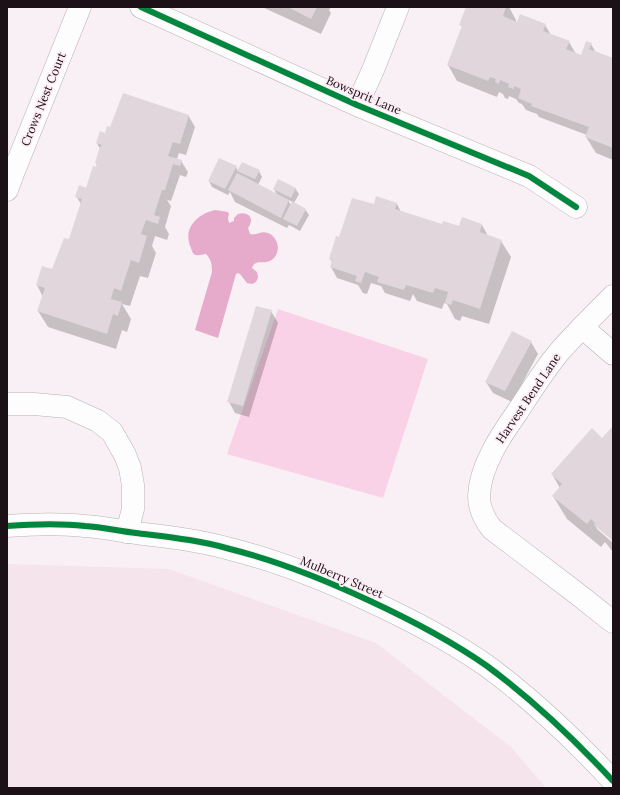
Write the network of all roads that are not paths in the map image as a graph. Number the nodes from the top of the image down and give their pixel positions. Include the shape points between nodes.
1 (80, 7) edge
2 (141, 7) edge
3 (398, 7) edge
4 (356, 105) junction
5 (7, 190) edge
6 (576, 206) dead end
7 (613, 296) edge
8 (582, 327) junction
9 (613, 354) edge
10 (7, 404) edge
11 (7, 526) edge
12 (126, 532) junction
13 (613, 622) edge
14 (613, 781) edge

1 - 5 street, Crows Nest Court
2 - 4 street, Bowsprit Lane
3 - 4 street
4 - 6 street, Bowsprit Lane via 529,176
7 - 8 street, Harvest Bend Lane
8 - 9 street
8 - 13 street, Harvest Bend Lane via 540,378 499,438 483,474 479,496 480,509 484,520 492,529
10 - 12 street via 67,406 98,421 112,432 125,455 133,485 133,508
11 - 12 street, Mulberry Street via 54,524
12 - 14 street, Mulberry Street via 185,539 284,565 332,583 401,615 445,639 486,666 559,725

